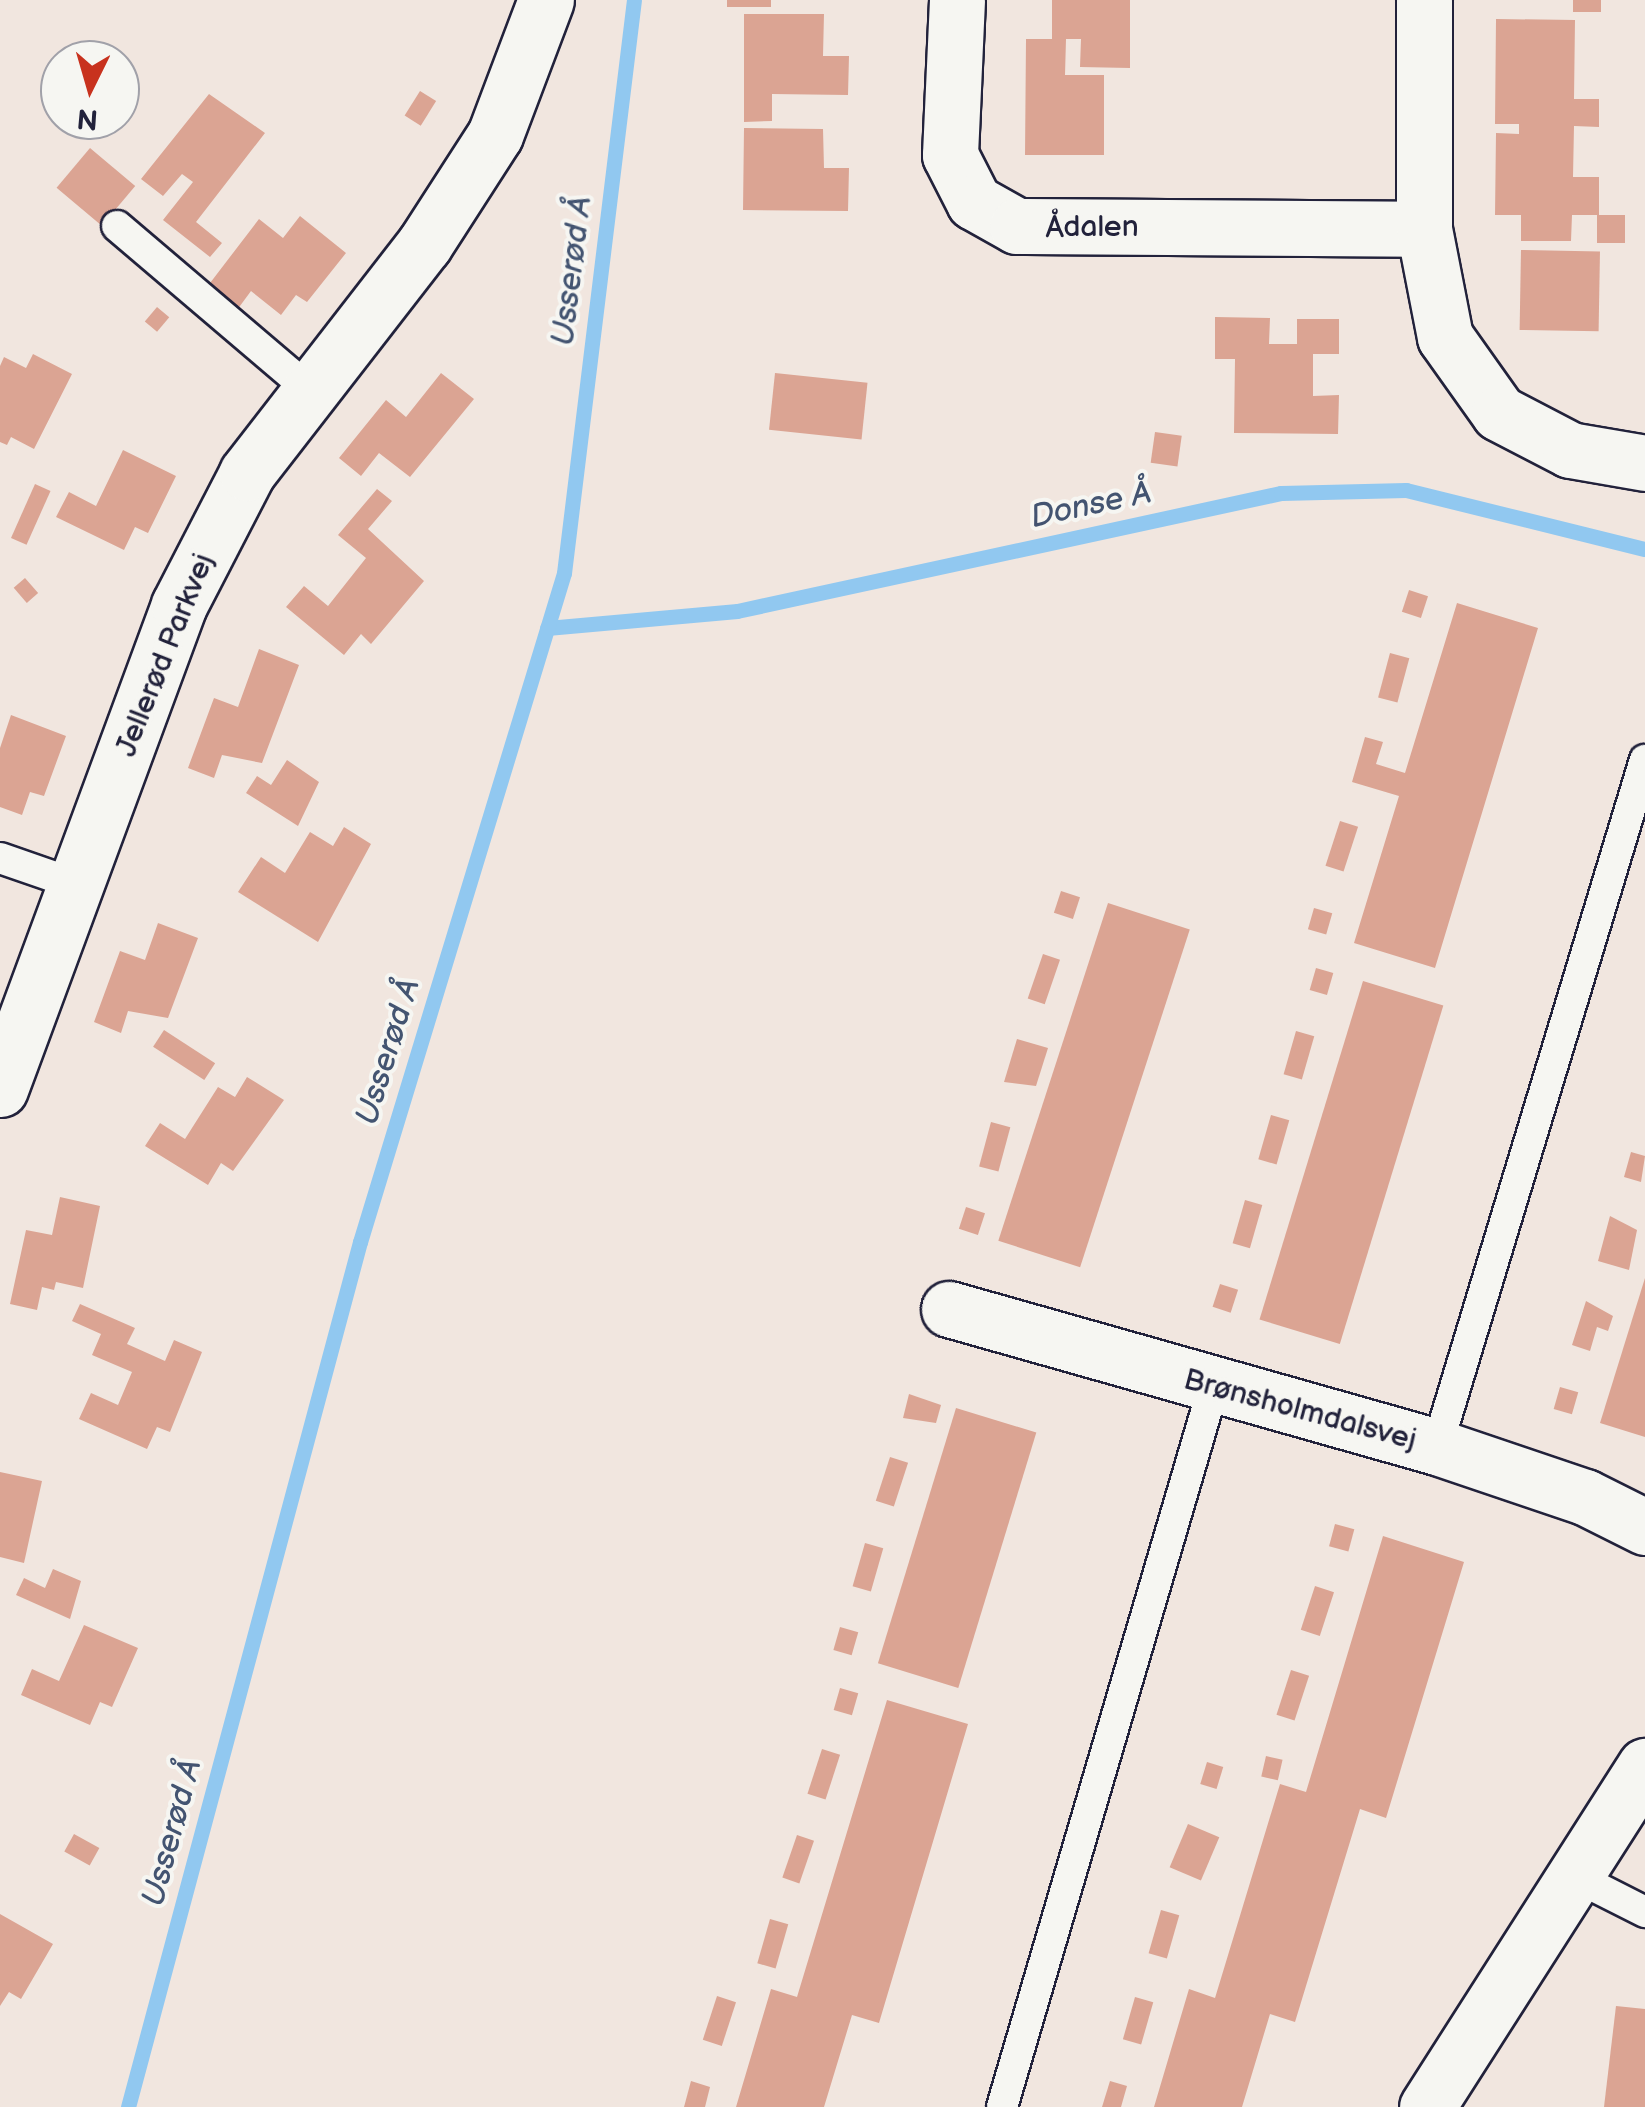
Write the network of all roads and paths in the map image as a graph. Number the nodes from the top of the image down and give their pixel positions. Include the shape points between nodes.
1 (546, 0) edge
2 (957, 0) edge
3 (1424, 0) edge
4 (117, 226) dead end
5 (1424, 229) junction
6 (311, 391) junction
7 (1645, 464) edge
8 (1645, 760) edge
9 (0, 858) edge
10 (76, 884) junction
11 (0, 1089) edge
12 (949, 1310) dead end
13 (1212, 1388) junction
14 (1437, 1446) junction
15 (1645, 1528) edge
16 (1645, 1766) edge
17 (1574, 1876) junction
18 (1645, 1912) edge
19 (1002, 2107) edge
20 (1427, 2107) edge

1 - 6 street, Jellerød Parkvej via 495,135 424,245
2 - 5 street, Ådalen via 950,155 974,202 1016,226
3 - 5 street
4 - 6 lane
5 - 7 street via 1445,337 1499,412 1570,450
6 - 10 street, Jellerød Parkvej via 247,473 179,605
8 - 14 lane
9 - 10 lane
10 - 11 street, Jellerød Parkvej
12 - 13 street, Brønsholmdalsvej
13 - 14 street, Brønsholmdalsvej
13 - 19 lane
14 - 15 street, Brønsholmdalsvej via 1585,1498
16 - 17 street
17 - 18 lane
17 - 20 street

